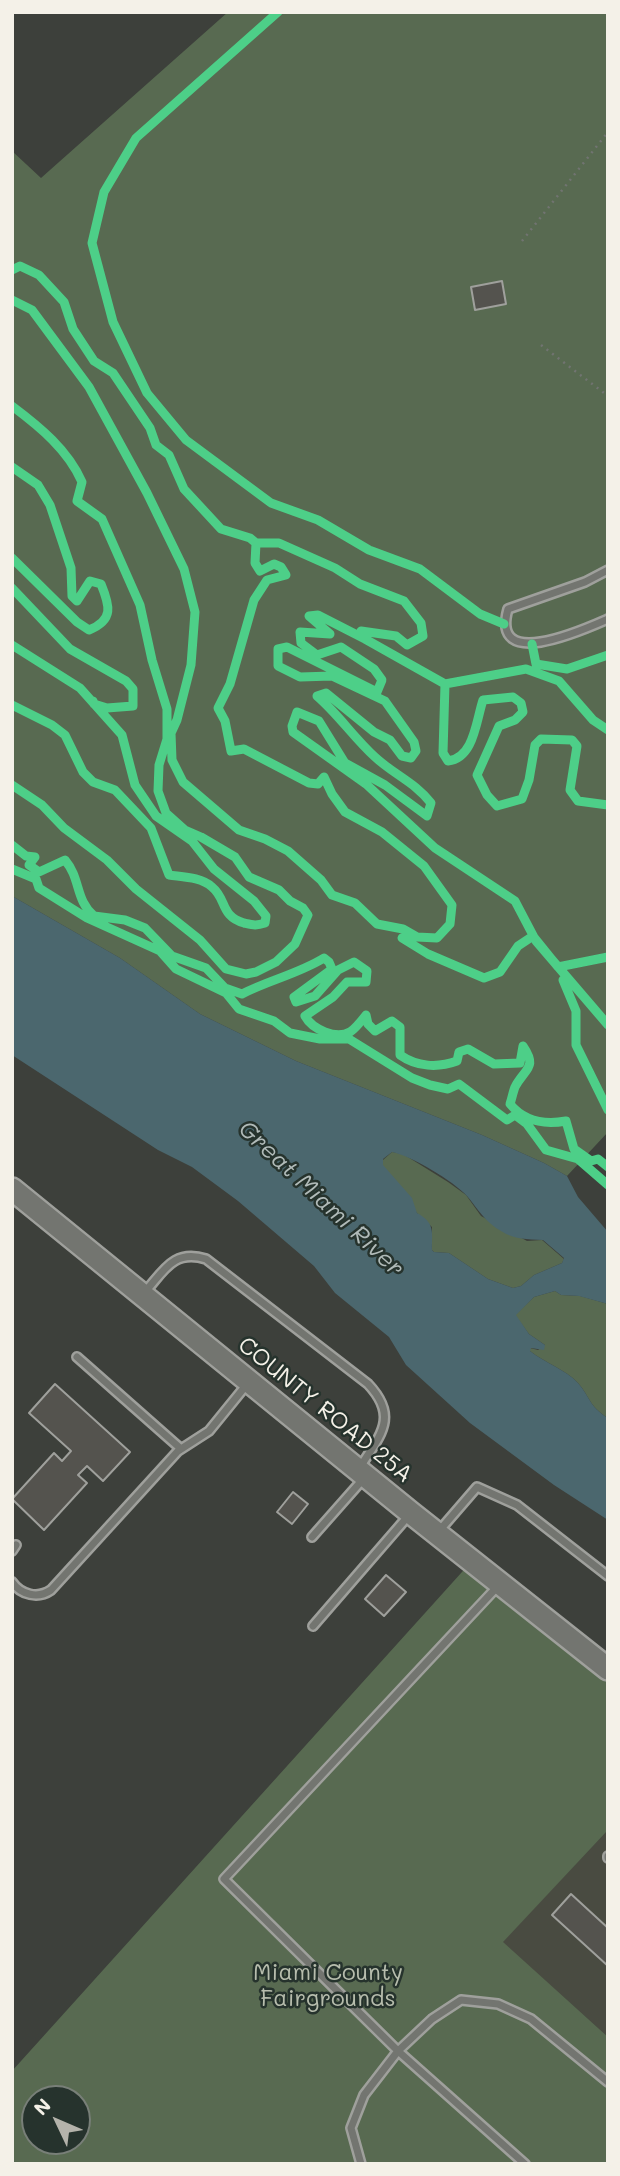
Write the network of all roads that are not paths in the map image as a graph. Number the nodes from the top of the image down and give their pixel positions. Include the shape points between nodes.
1 (608, 570) edge
2 (608, 619) edge
3 (12, 1189) edge
4 (142, 1296) junction
5 (76, 1357) dead end
6 (249, 1383) junction
7 (180, 1448) junction
8 (362, 1474) junction
9 (411, 1513) junction
10 (436, 1534) junction
11 (312, 1537) dead end
12 (608, 1576) edge
13 (12, 1582) edge
14 (499, 1584) junction
15 (313, 1626) dead end
16 (608, 1669) edge
17 (398, 2051) junction
18 (608, 2082) edge
19 (361, 2164) edge
20 (525, 2164) edge

1 - 2 lane via 508,609 504,624 516,642 532,644
3 - 4 main road, COUNTY ROAD 25A
4 - 6 main road, COUNTY ROAD 25A
4 - 8 lane via 176,1258 190,1254 206,1259 335,1358 381,1398 385,1414
5 - 7 lane
6 - 7 lane via 209,1431
6 - 8 main road, COUNTY ROAD 25A
7 - 13 lane via 51,1590 30,1595
8 - 9 main road, COUNTY ROAD 25A
8 - 11 lane
9 - 10 main road, COUNTY ROAD 25A
9 - 15 lane
10 - 12 lane via 477,1487 517,1505
10 - 14 main road, COUNTY ROAD 25A
14 - 16 main road, COUNTY ROAD 25A
14 - 17 lane via 224,1878
17 - 18 lane via 461,2000 498,2004 531,2019
17 - 19 lane via 365,2095 351,2128
17 - 20 lane

